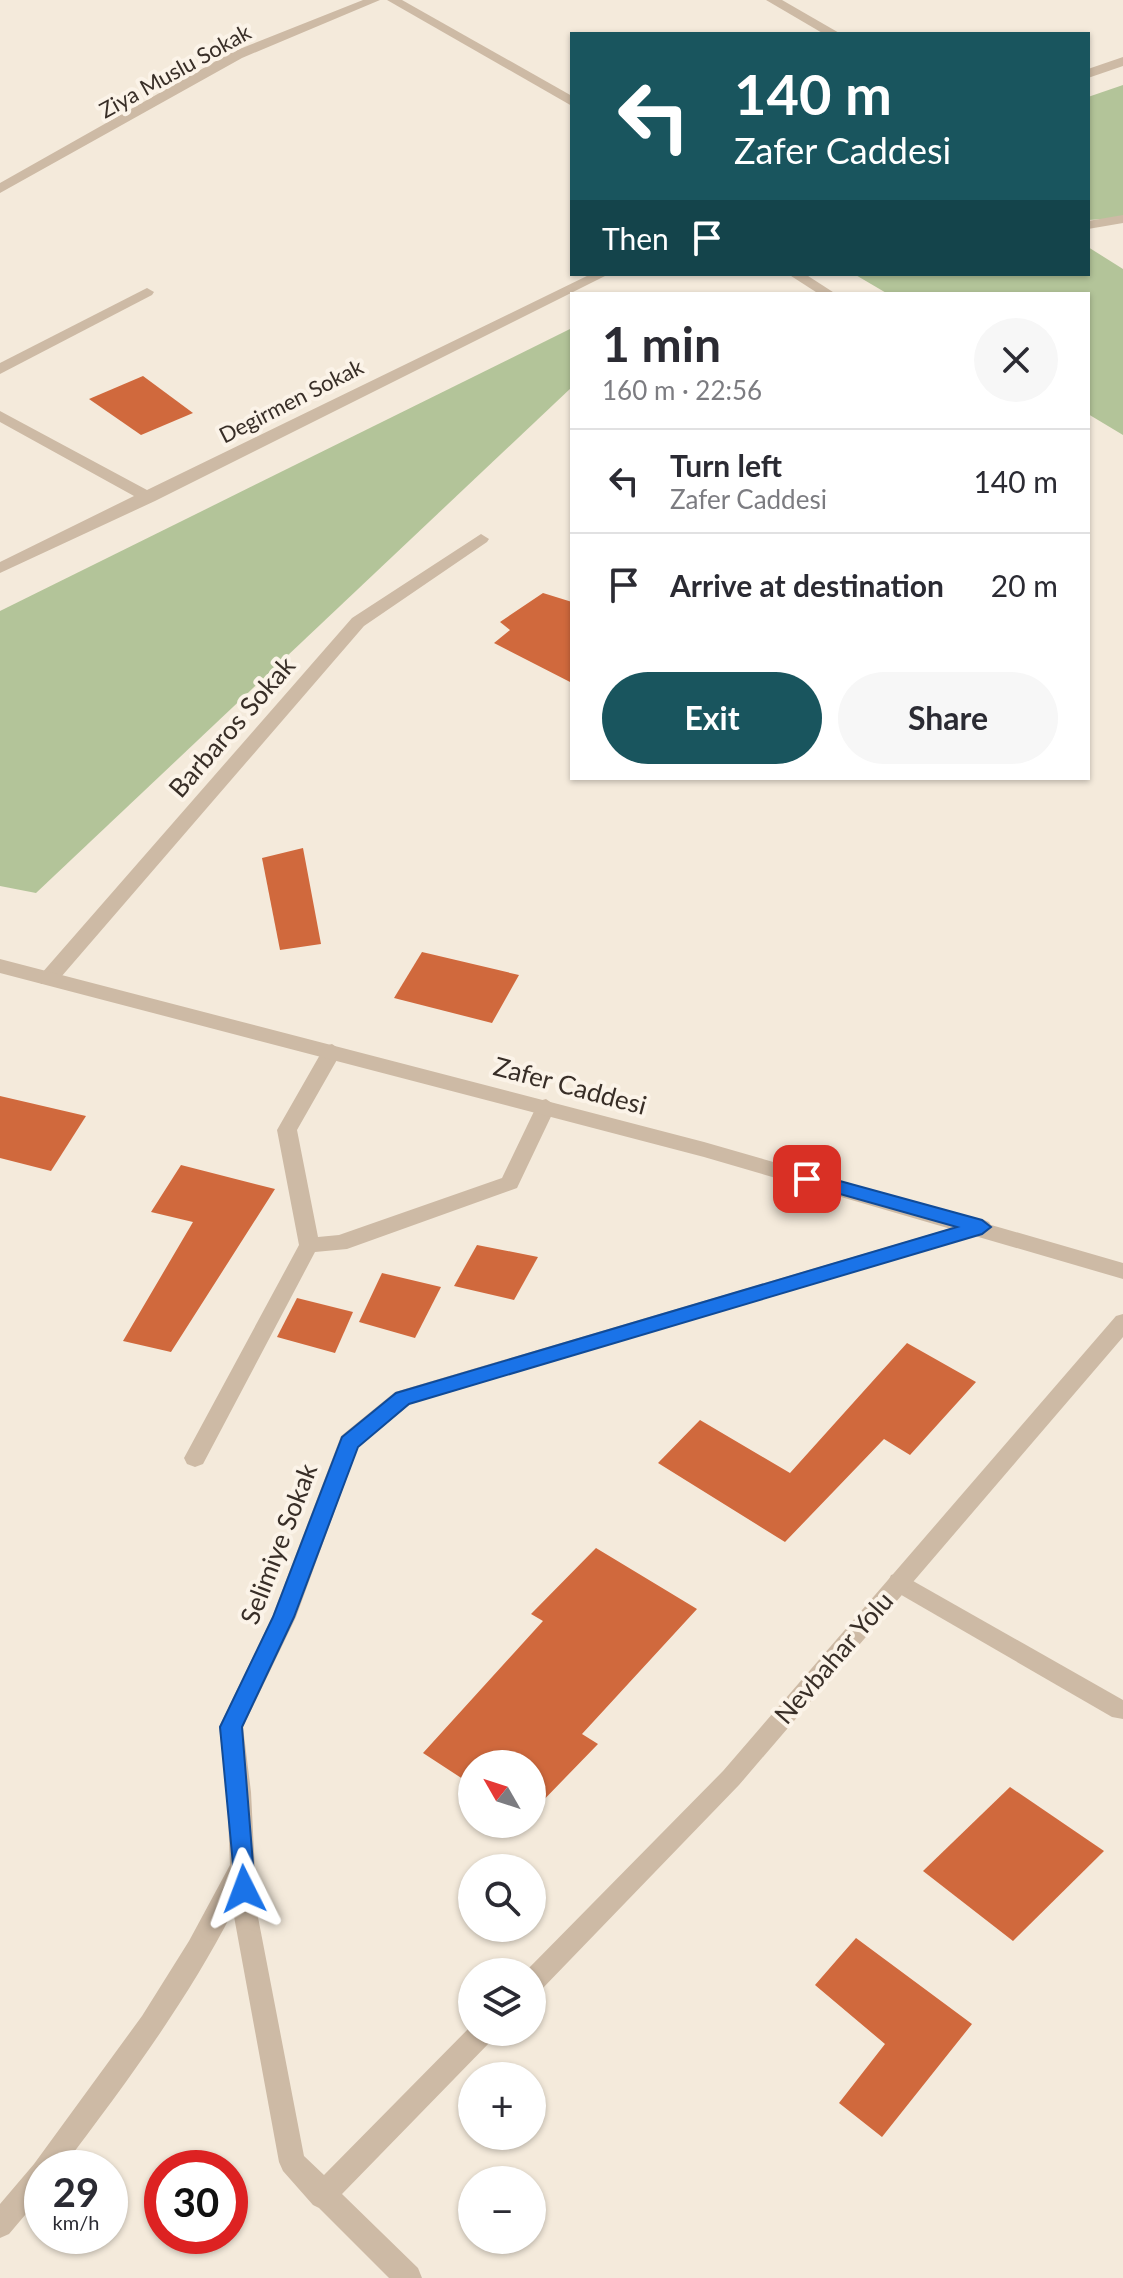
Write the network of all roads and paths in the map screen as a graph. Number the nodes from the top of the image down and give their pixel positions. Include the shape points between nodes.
1 (374, 0) edge
2 (393, 0) edge
3 (772, 0) edge
4 (830, 32) edge
5 (1123, 61) edge
6 (1090, 73) edge
7 (570, 101) edge
8 (0, 189) edge
9 (1123, 219) edge
10 (1090, 225) edge
11 (598, 276) edge
12 (798, 276) edge
13 (147, 292) dead end
14 (826, 292) edge
15 (0, 369) edge
16 (0, 416) edge
17 (149, 498) junction
18 (481, 539) dead end
19 (0, 568) edge
20 (0, 966) edge
21 (48, 979) junction
22 (332, 1051) junction
23 (546, 1106) junction
24 (982, 1227) junction
25 (309, 1245) junction
26 (1123, 1271) edge
27 (1123, 1322) edge
28 (195, 1458) dead end
29 (899, 1582) junction
30 (1120, 1710) dead end
31 (243, 1866) junction
32 (546, 1968) edge
33 (469, 2046) edge
34 (59, 2150) edge
35 (24, 2196) edge
36 (322, 2196) junction
37 (0, 2225) edge
38 (408, 2278) edge

1 - 8 street, Ziya Muslu Sokak via 237,55
2 - 7 street
3 - 4 street
5 - 6 street
9 - 10 street
11 - 17 street, Degirmen Sokak
12 - 14 street
13 - 15 street
16 - 17 street
17 - 19 street, Degirmen Sokak
18 - 21 street, Barbaros Sokak via 358,622
20 - 21 street, Zafer Caddesi
21 - 22 street, Zafer Caddesi
22 - 23 street, Zafer Caddesi
22 - 25 street via 287,1130
23 - 24 street, Zafer Caddesi
23 - 25 street via 510,1183 340,1243
24 - 26 street, Zafer Caddesi
24 - 31 street, Selimiye Sokak via 403,1398 349,1442 284,1617 231,1727
25 - 28 street
27 - 29 street, Nevbahar Yolu
29 - 30 street
29 - 32 street, Nevbahar Yolu via 731,1778
31 - 34 street via 166,2003
31 - 36 street, Selimiye Sokak via 245,1912 292,2162
33 - 36 street
35 - 37 street
36 - 38 street, Selimiye Sokak

